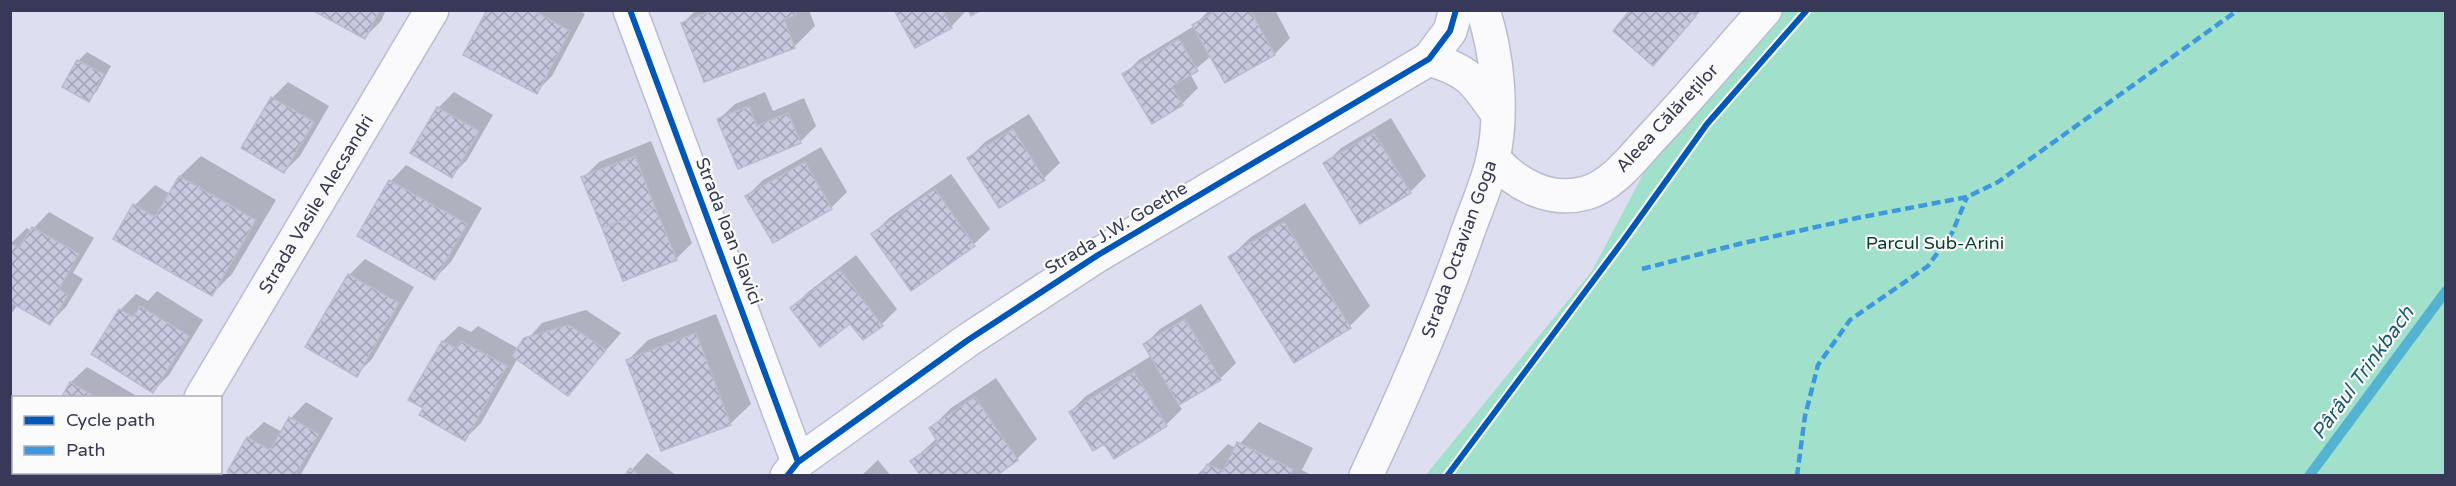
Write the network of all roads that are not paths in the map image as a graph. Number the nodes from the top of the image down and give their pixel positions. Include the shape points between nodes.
1 (432, 10) edge
2 (630, 10) edge
3 (1456, 10) edge
4 (1484, 10) edge
5 (1765, 10) edge
6 (1429, 59) junction
7 (1497, 113) junction
8 (1493, 158) junction
9 (202, 396) edge
10 (792, 469) edge
11 (1366, 476) edge

1 - 9 street, Strada Vasile Alecsandri
2 - 10 street, Strada Ioan Slavici
3 - 6 street, Strada J.W. Goethe via 1450,31
4 - 7 street, Strada Octavian Goga via 1493,52
5 - 8 street, Aleea Călăreților via 1669,119 1603,185 1573,195 1538,191 1518,183
6 - 7 street via 1468,75
6 - 10 street, Strada J.W. Goethe via 1098,255 968,340
7 - 8 street, Strada Octavian Goga
8 - 11 street, Strada Octavian Goga via 1450,282

